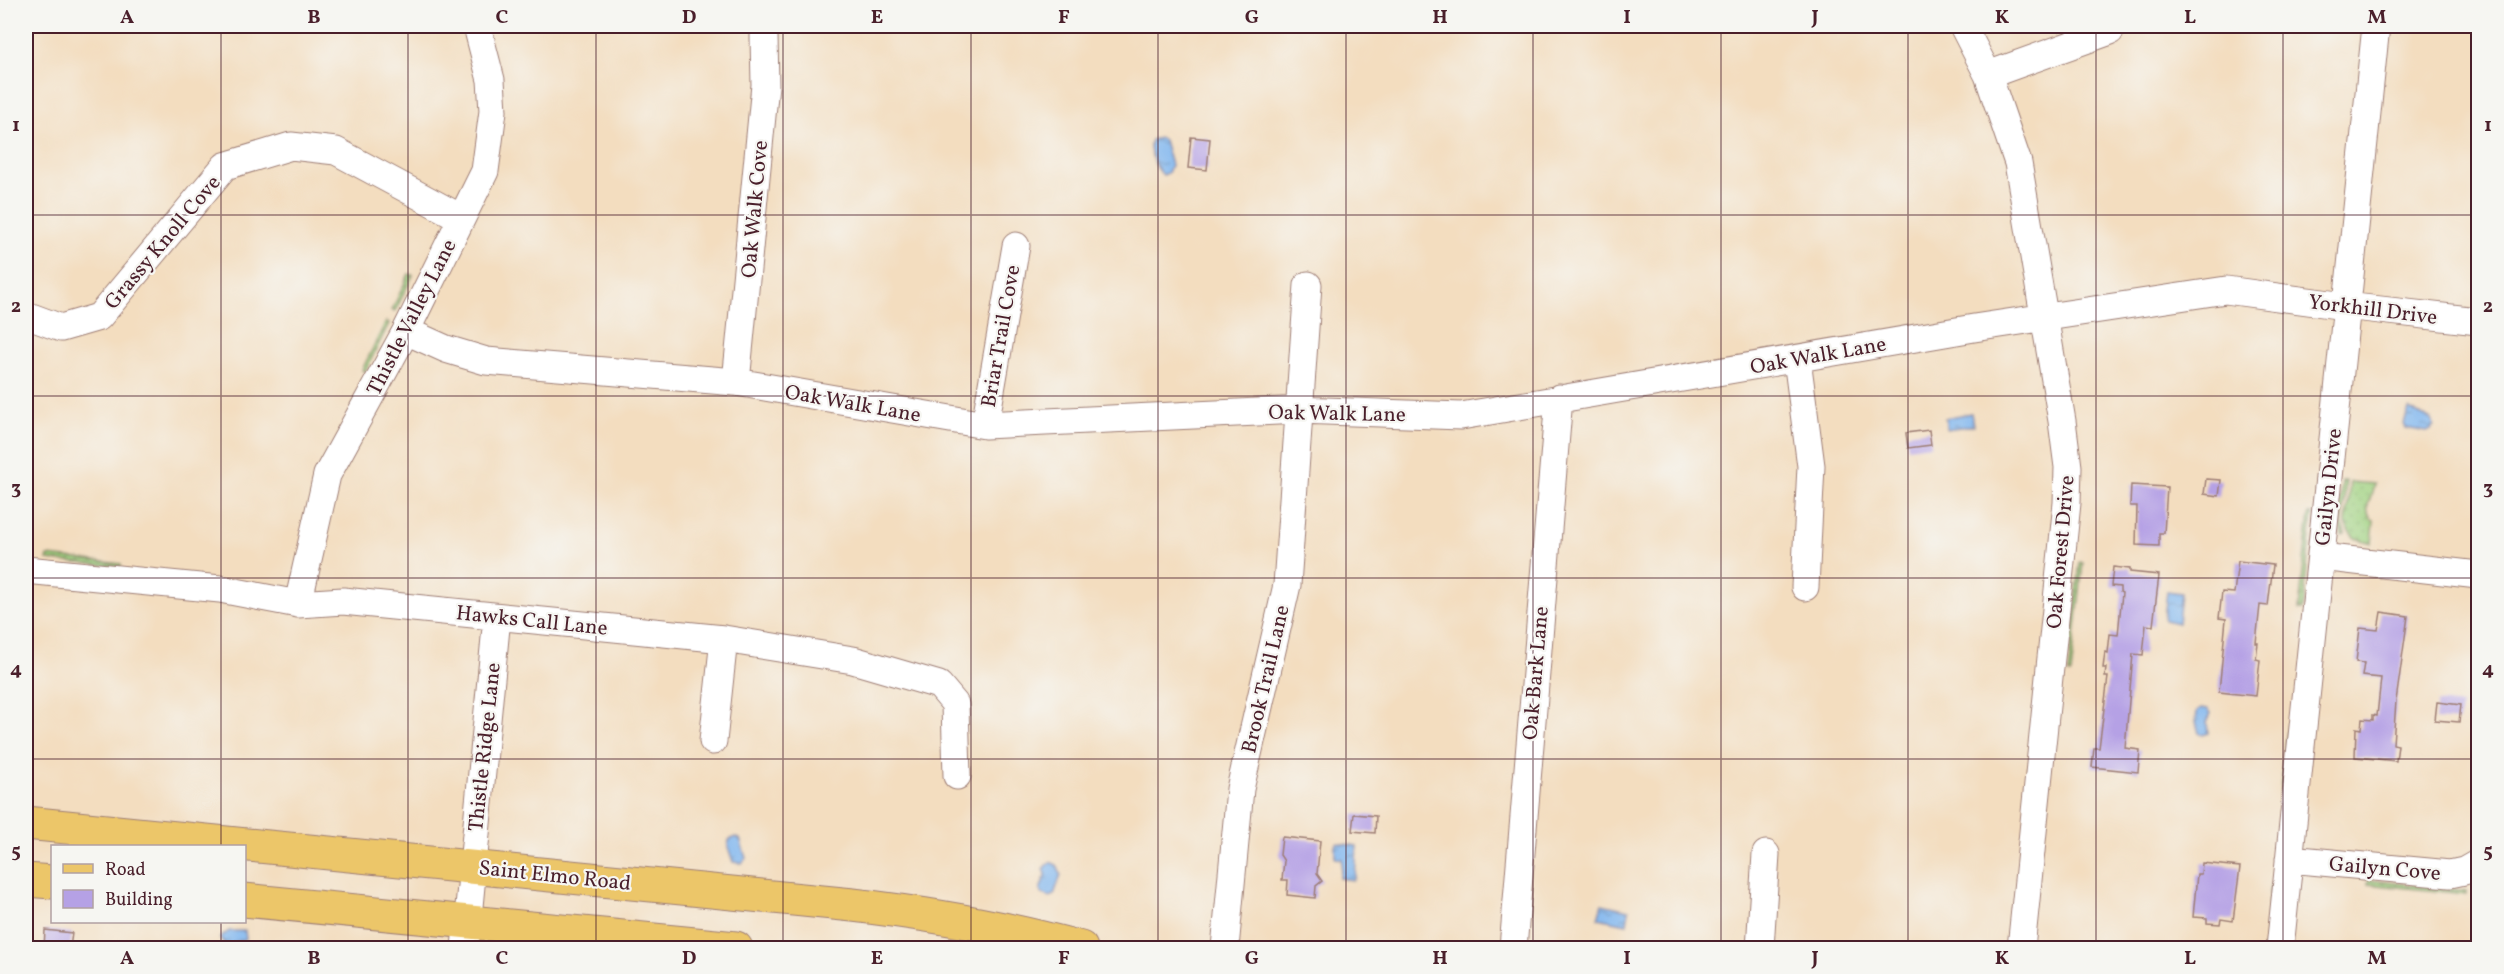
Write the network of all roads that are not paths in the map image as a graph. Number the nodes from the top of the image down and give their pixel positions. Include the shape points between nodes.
1 (477, 26) edge
2 (1963, 26) edge
3 (2111, 26) edge
4 (2376, 26) edge
5 (764, 36) dead end
6 (1988, 75) junction
7 (461, 218) junction
8 (1016, 246) dead end
9 (1308, 285) dead end
10 (2268, 297) joint
11 (2345, 306) junction
12 (26, 315) edge
13 (2043, 316) junction
14 (2478, 321) edge
15 (406, 331) junction
16 (1797, 359) junction
17 (736, 382) junction
18 (1559, 398) junction
19 (1299, 410) junction
20 (985, 426) junction
21 (2321, 557) junction
22 (26, 570) edge
23 (2478, 575) edge
24 (1805, 588) dead end
25 (298, 604) junction
26 (497, 618) junction
27 (724, 639) junction
28 (713, 741) dead end
29 (957, 776) dead end
30 (26, 823) edge
31 (1766, 854) dead end
32 (2289, 859) junction
33 (2478, 863) edge
34 (472, 867) junction
35 (26, 880) edge
36 (51, 882) edge
37 (246, 900) edge
38 (466, 934) edge
39 (736, 948) edge
40 (1082, 948) edge
41 (1225, 948) edge
42 (1513, 948) edge
43 (1760, 948) edge
44 (2020, 948) edge
45 (2280, 948) edge

1 - 7 street, Thistle Valley Lane via 491,80 493,111 485,171
2 - 6 street, Oak Forest Drive
3 - 6 street via 2110,31
4 - 11 street, Gailyn Drive
5 - 17 street, Oak Walk Cove via 764,97
6 - 13 street, Oak Forest Drive via 2018,163
7 - 12 street, Grassy Knoll Cove via 336,151 291,146 225,166 99,317 61,328
7 - 15 street, Thistle Valley Lane
8 - 20 street, Briar Trail Cove
9 - 19 street, Brook Trail Lane
10 - 11 street, Yorkhill Drive
10 - 13 street, Oak Walk Lane via 2226,290
11 - 14 street, Yorkhill Drive
11 - 21 street, Gailyn Drive
13 - 16 street, Oak Walk Lane
13 - 44 street, Oak Forest Drive via 2062,421 2068,488
15 - 17 street, Oak Walk Lane via 486,361
15 - 25 street, Thistle Valley Lane via 327,476
16 - 18 street, Oak Walk Lane
16 - 24 street via 1811,466
17 - 20 street, Oak Walk Lane
18 - 19 street, Oak Walk Lane via 1461,416
18 - 42 street, Oak Bark Lane
19 - 20 street, Oak Walk Lane
19 - 41 street, Brook Trail Lane via 1287,585 1240,789
21 - 23 street
21 - 32 street, Gailyn Drive
22 - 25 street, Hawks Call Lane via 220,589
25 - 26 street, Hawks Call Lane via 343,601
26 - 27 street, Hawks Call Lane
26 - 34 street, Thistle Ridge Lane
27 - 28 street
27 - 29 street, Hawks Call Lane via 854,660 939,685 955,704
30 - 34 main road, Saint Elmo Road
31 - 43 street
32 - 33 street, Gailyn Cove via 2450,874
32 - 45 street, Gailyn Drive
34 - 38 street, Thistle Ridge Lane
34 - 40 main road, Saint Elmo Road via 931,914
35 - 36 main road
37 - 38 main road
38 - 39 main road

